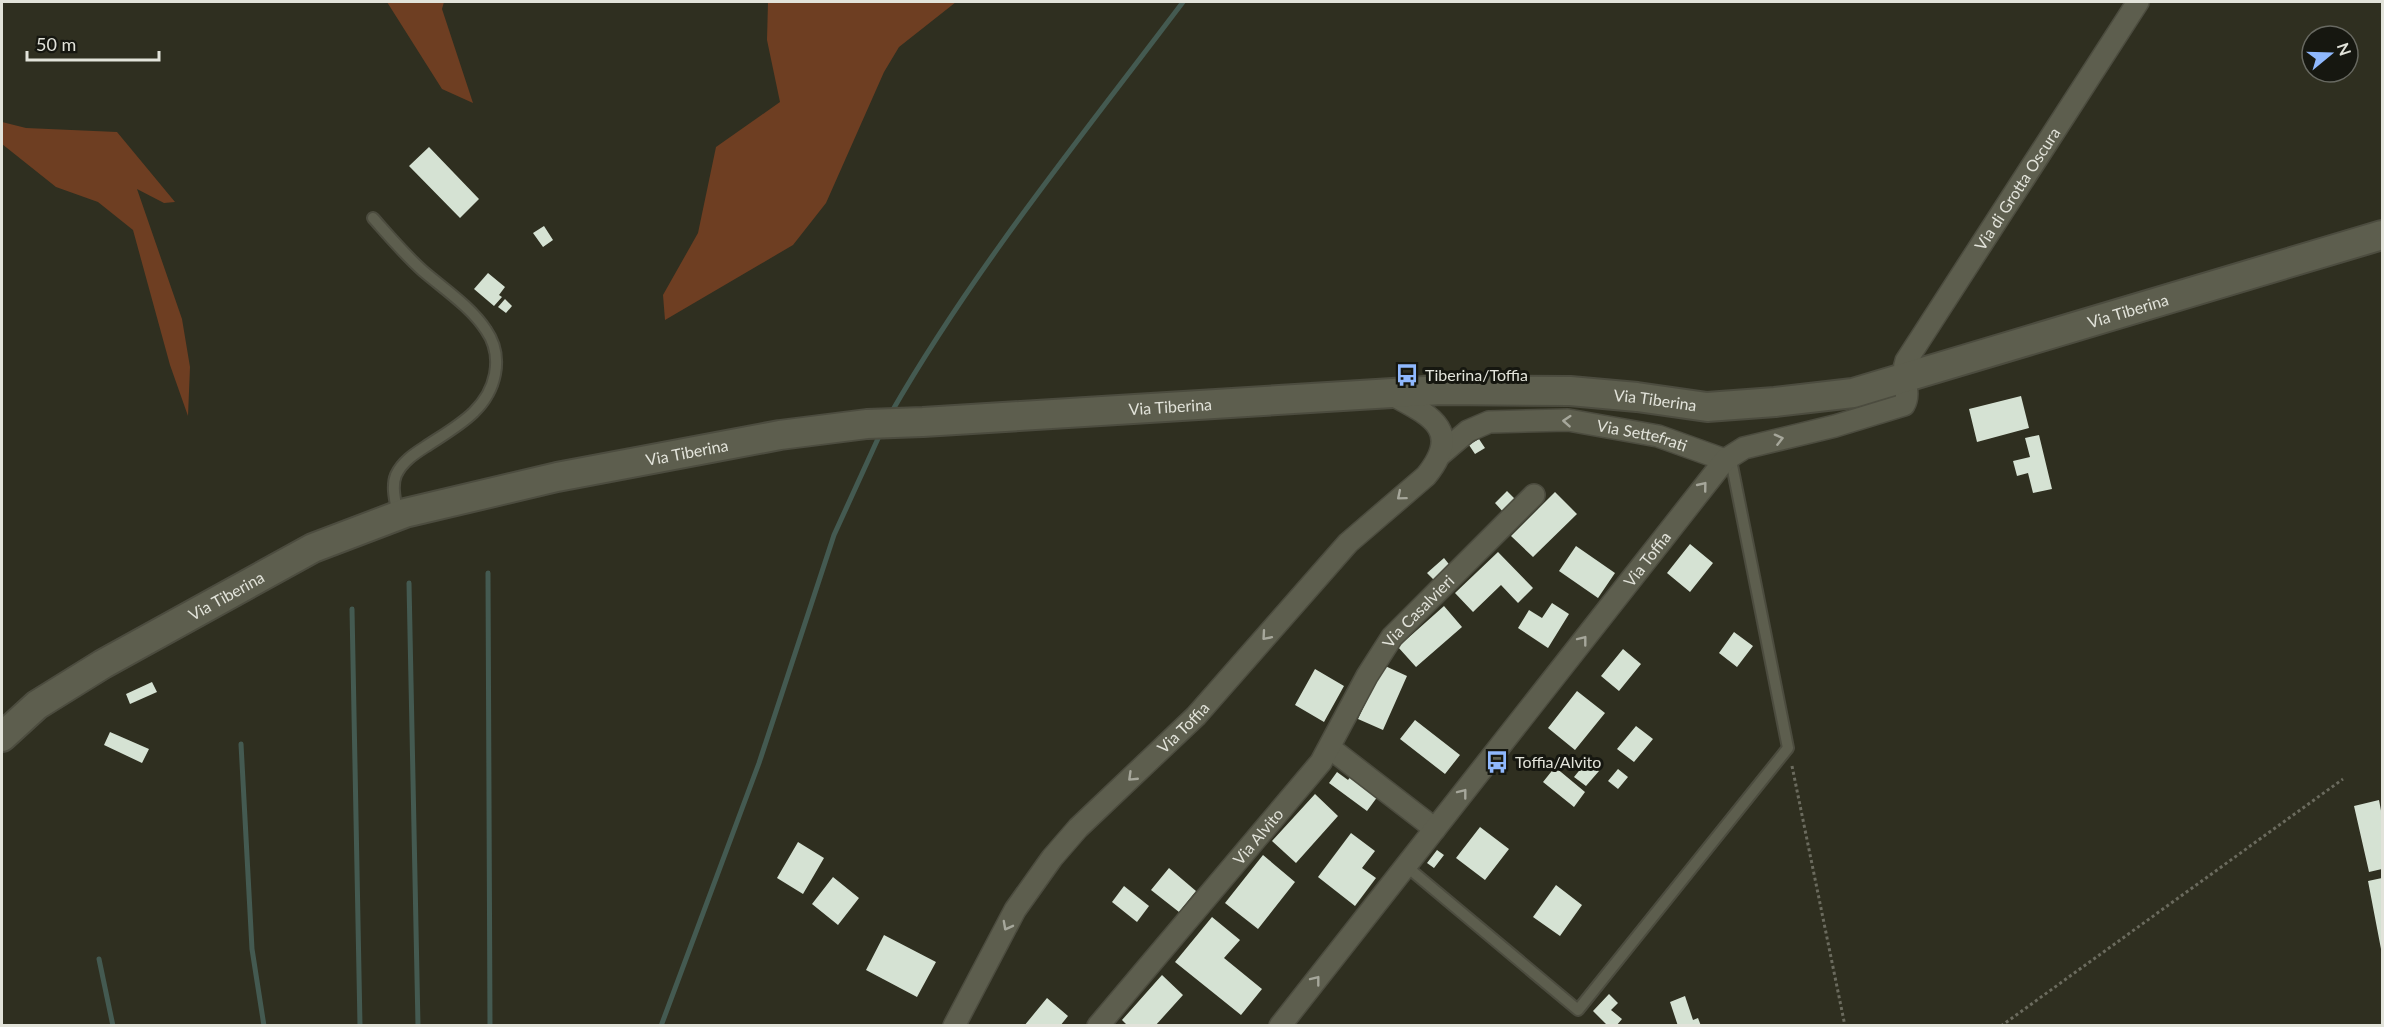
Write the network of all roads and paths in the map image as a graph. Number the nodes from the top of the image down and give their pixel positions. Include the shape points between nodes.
1 (2138, 2) edge
2 (373, 218) dead end
3 (2382, 235) edge
4 (1903, 378) junction
5 (1440, 390) junction
6 (1387, 392) junction
7 (1436, 422) junction
8 (1441, 454) junction
9 (1728, 458) junction
10 (1534, 495) dead end
11 (398, 516) junction
12 (2, 737) edge
13 (1330, 748) junction
14 (1788, 748) junction
15 (2343, 779) dead end
16 (1435, 829) junction
17 (1406, 866) junction
18 (954, 1026) edge
19 (1098, 1026) edge
20 (1280, 1026) edge
21 (1845, 1026) edge
22 (2001, 1026) edge

1 - 4 street, Via di Grotta Oscura via 1906,361
2 - 11 lane via 421,269 481,323 492,340 496,359 490,390 478,409 400,468 394,486
3 - 4 main road, Via Tiberina
4 - 5 main road, Via Tiberina via 1853,393 1707,407 1570,391
9 -> 4 street via 1744,448 1899,408 1907,395
5 - 6 main road, Via Tiberina
5 - 7 street
6 - 7 street
6 - 11 main road, Via Tiberina via 867,424 791,433 557,477
7 - 8 street via 1442,433
9 -> 8 street, Via Settefrati via 1658,436 1568,420 1489,422 1468,431
8 -> 18 street, Via Toffia via 1426,476 1348,543 1196,716 1078,828 1052,858 1015,910
9 - 14 lane
16 -> 9 street, Via Toffia
10 - 13 street, Via Casalvieri via 1392,637
11 - 12 main road, Via Tiberina via 313,548 103,664 37,705
13 - 16 street
13 - 19 street, Via Alvito
14 - 17 lane via 1578,1010
14 - 21 path
15 - 22 path
16 - 17 street, Via Toffia
20 -> 17 street, Via Toffia

